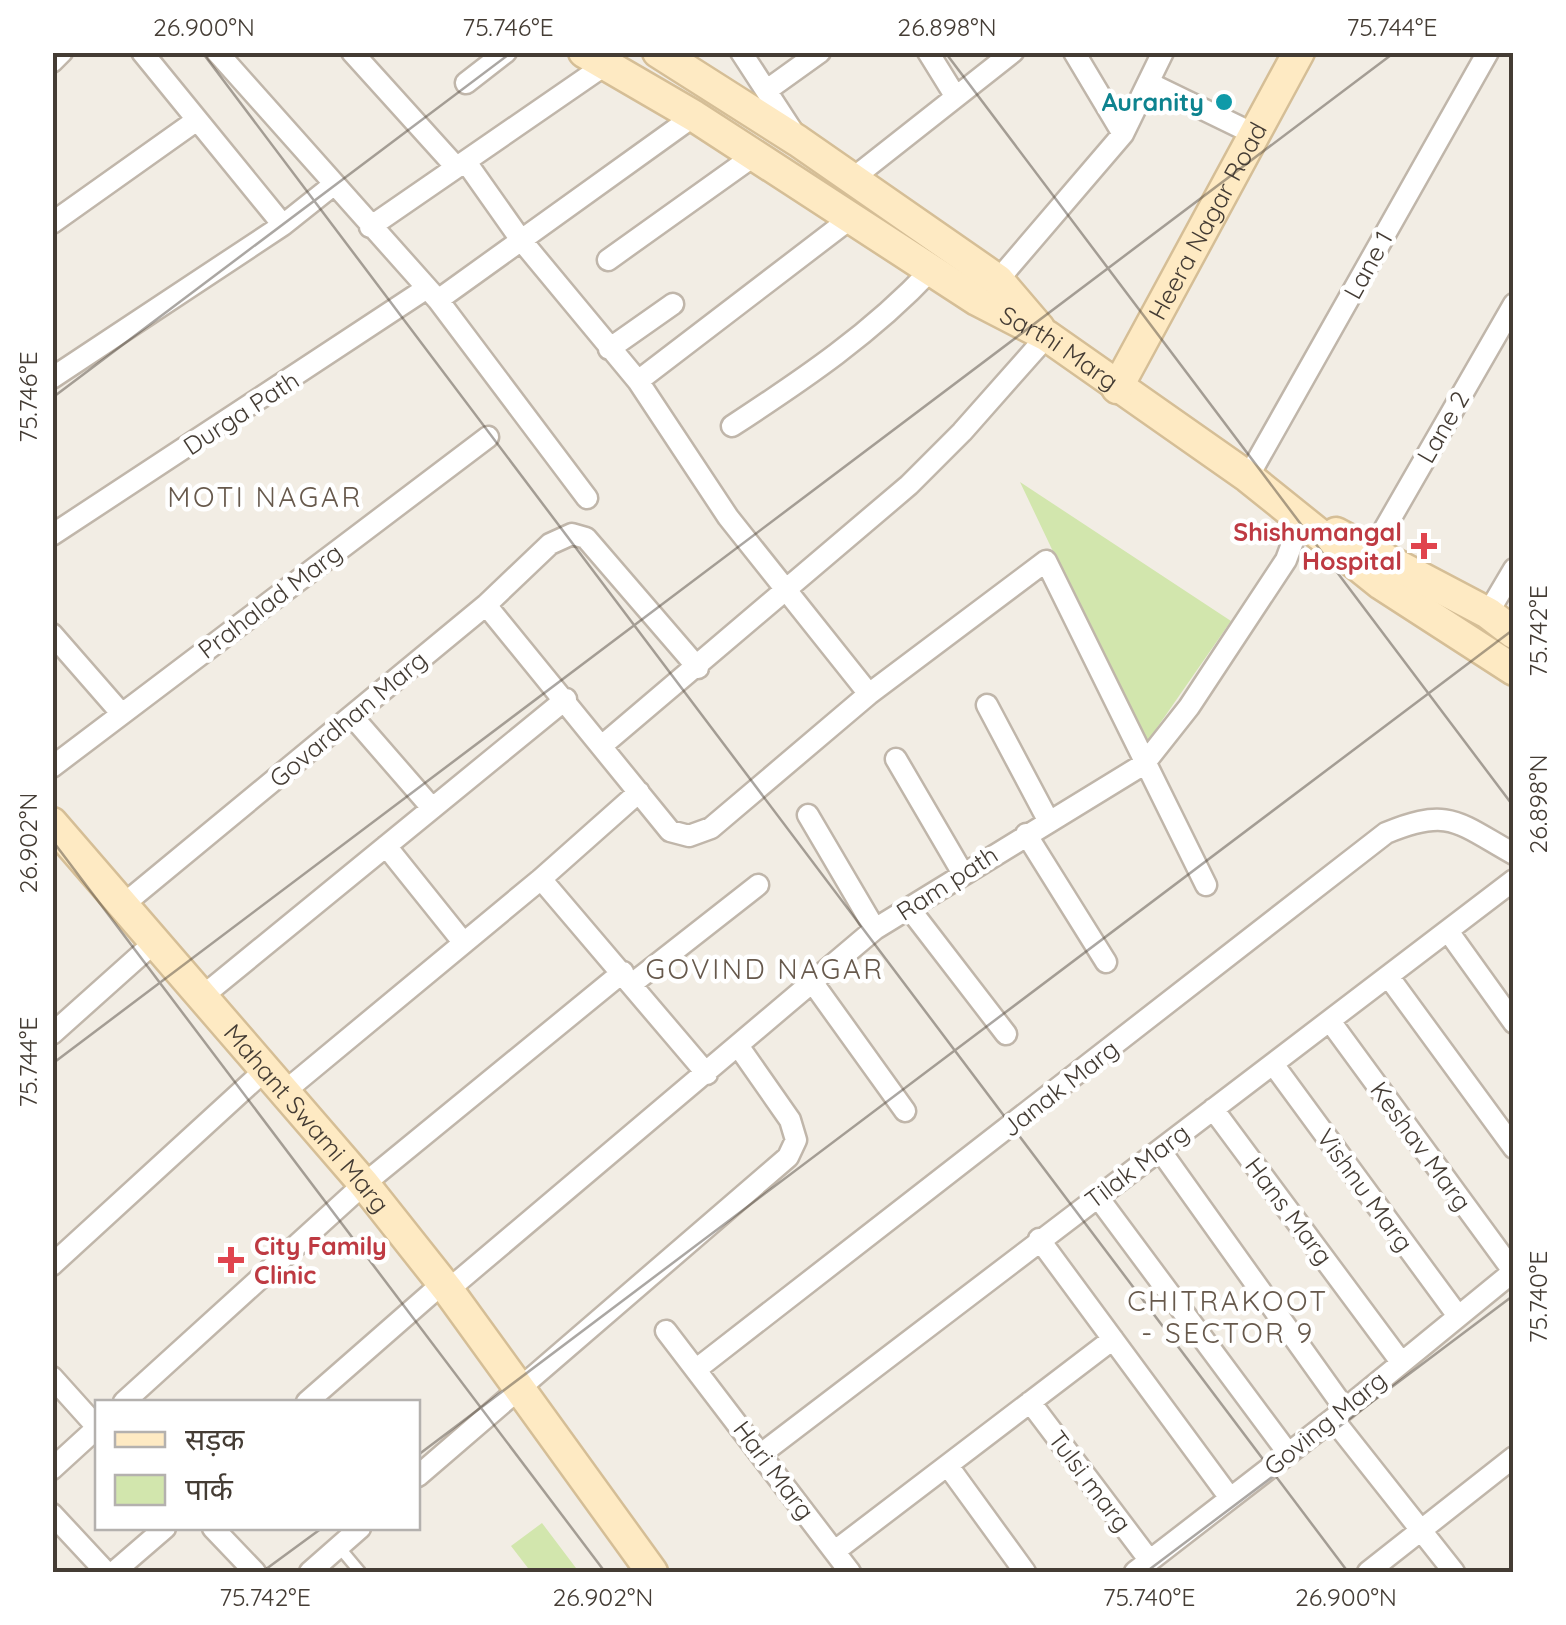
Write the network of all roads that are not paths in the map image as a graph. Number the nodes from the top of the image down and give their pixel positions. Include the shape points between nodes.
1 (62, 52) edge
2 (142, 52) edge
3 (217, 52) edge
4 (352, 52) edge
5 (506, 52) edge
6 (658, 52) edge
7 (742, 52) edge
8 (820, 52) edge
9 (928, 52) edge
10 (1013, 52) edge
11 (1074, 52) edge
12 (1164, 52) edge
13 (1299, 52) edge
14 (1488, 52) edge
15 (594, 59) edge
16 (52, 62) edge
17 (466, 83) dead end
18 (1149, 83) junction
19 (711, 86) junction
20 (767, 90) junction
21 (954, 94) junction
22 (690, 114) junction
23 (197, 120) junction
24 (1123, 134) junction
25 (1254, 134) junction
26 (798, 140) junction
27 (755, 156) junction
28 (461, 164) junction
29 (852, 179) junction
30 (332, 186) junction
31 (851, 218) junction
32 (52, 224) edge
33 (283, 224) junction
34 (370, 227) junction
35 (521, 240) junction
36 (608, 260) dead end
37 (932, 270) junction
38 (998, 280) junction
39 (439, 293) junction
40 (673, 304) dead end
41 (1514, 304) edge
42 (1046, 336) junction
43 (609, 350) junction
44 (52, 378) edge
45 (638, 382) junction
46 (1117, 388) junction
47 (732, 426) dead end
48 (488, 437) dead end
49 (1248, 478) junction
50 (586, 498) dead end
51 (1302, 517) junction
52 (52, 535) edge
53 (1372, 549) junction
54 (1514, 569) edge
55 (787, 592) junction
56 (486, 605) junction
57 (1488, 613) junction
58 (1514, 633) edge
59 (52, 634) edge
60 (1472, 642) junction
61 (698, 668) junction
62 (1514, 670) edge
63 (869, 694) junction
64 (566, 699) junction
65 (987, 705) dead end
66 (121, 713) junction
67 (352, 716) junction
68 (604, 744) junction
69 (896, 759) dead end
70 (1144, 764) junction
71 (52, 767) edge
72 (640, 792) junction
73 (432, 808) junction
74 (808, 815) dead end
75 (1048, 820) junction
76 (52, 823) edge
77 (1026, 834) junction
78 (386, 846) junction
79 (1514, 854) edge
80 (962, 872) junction
81 (541, 879) junction
82 (1514, 880) edge
83 (1206, 884) dead end
84 (758, 885) dead end
85 (124, 904) junction
86 (909, 908) junction
87 (876, 929) junction
88 (1448, 931) junction
89 (156, 941) junction
90 (463, 942) junction
91 (1106, 962) dead end
92 (1388, 976) junction
93 (628, 978) junction
94 (813, 983) junction
95 (204, 995) junction
96 (1330, 1021) junction
97 (1514, 1023) edge
98 (52, 1034) edge
99 (1006, 1034) dead end
100 (739, 1047) junction
101 (1272, 1064) junction
102 (707, 1074) junction
103 (274, 1081) junction
104 (1214, 1109) junction
105 (904, 1111) dead end
106 (1514, 1148) edge
107 (1160, 1150) junction
108 (364, 1184) junction
109 (1097, 1196) junction
110 (1039, 1239) junction
111 (52, 1265) edge
112 (1513, 1271) edge
113 (446, 1287) junction
114 (1458, 1316) junction
115 (666, 1331) dead end
116 (1114, 1339) junction
117 (1400, 1362) junction
118 (698, 1368) junction
119 (52, 1377) edge
120 (518, 1384) junction
121 (126, 1400) edge
122 (310, 1400) edge
123 (1030, 1402) junction
124 (1339, 1414) junction
125 (95, 1425) edge
126 (95, 1429) edge
127 (1288, 1453) junction
128 (761, 1454) junction
129 (1514, 1456) edge
130 (948, 1466) junction
131 (52, 1469) edge
132 (420, 1474) edge
133 (1230, 1498) junction
134 (52, 1514) edge
135 (163, 1530) edge
136 (215, 1530) edge
137 (358, 1530) edge
138 (1421, 1530) junction
139 (339, 1547) junction
140 (834, 1551) junction
141 (1143, 1566) edge
142 (106, 1572) edge
143 (114, 1572) edge
144 (255, 1572) edge
145 (310, 1572) edge
146 (360, 1572) edge
147 (652, 1572) edge
148 (850, 1572) edge
149 (1025, 1572) edge
150 (1368, 1572) edge
151 (1454, 1572) edge

1 - 16 street
2 - 23 street
3 - 30 street
4 - 28 street
5 - 17 street
6 - 19 street
7 - 20 street
8 - 20 street
9 - 21 street
10 - 21 street
11 - 24 street
12 - 18 street
13 - 25 street, Heera Nagar Road
14 - 49 street, Lane 1
15 - 22 street, Sarthi Marg
15 - 28 street
18 - 24 street
18 - 25 street
19 - 22 street
19 - 26 street
20 - 26 street
21 - 29 street
22 - 27 street, Sarthi Marg
22 - 35 street, Durga Path
23 - 32 street
23 - 33 street
24 - 38 street
25 - 46 street, Heera Nagar Road
26 - 29 street
27 - 31 street, Sarthi Marg
27 - 36 street
28 - 34 street
28 - 35 street
29 - 38 street
30 - 33 street
30 - 34 street
31 - 37 street, Sarthi Marg
31 - 45 street
33 - 44 street
34 - 39 street
35 - 39 street, Durga Path
35 - 43 street
37 - 42 street, Sarthi Marg
37 - 47 street via 836,356
38 - 42 street
39 - 50 street
39 - 52 street, Durga Path
40 - 43 street
41 - 53 street, Lane 2
42 - 46 street, Sarthi Marg
42 - 55 street via 909,485
43 - 45 street
45 - 55 street
46 - 49 street, Sarthi Marg
48 - 66 street, Prahalad Marg
49 - 51 street, Sarthi Marg
51 - 53 street
51 - 60 street, Sarthi Marg via 1381,584
51 - 70 street, Ram path via 1286,560
53 - 57 street
54 - 57 street
55 - 61 street
55 - 63 street
56 - 61 street, Govardhan Marg via 550,544 572,534 586,538
56 - 64 street
56 - 67 street, Govardhan Marg
57 - 58 street
57 - 60 street
59 - 66 street
60 - 62 street, Sarthi Marg
61 - 68 street
63 - 70 street via 1046,562
63 - 72 street via 711,828 688,836 670,830
64 - 68 street
64 - 73 street
65 - 75 street
66 - 71 street, Prahalad Marg
67 - 73 street
67 - 85 street, Govardhan Marg
68 - 72 street
69 - 80 street
70 - 75 street, Ram path
70 - 83 street
72 - 81 street
73 - 78 street
74 - 87 street
75 - 77 street, Ram path
76 - 85 street, Mahant Swami Marg
77 - 80 street, Ram path
77 - 91 street
78 - 90 street
78 - 95 street
79 - 118 street, Janak Marg via 1462,824 1428,816 1386,834
80 - 86 street, Ram path
81 - 90 street
81 - 93 street
82 - 88 street, Tilak Marg
84 - 93 street
85 - 89 street, Mahant Swami Marg
86 - 87 street, Ram path
86 - 99 street
87 - 94 street, Ram path
88 - 92 street, Tilak Marg
88 - 97 street
89 - 95 street, Mahant Swami Marg
89 - 98 street
90 - 103 street
92 - 96 street, Tilak Marg
92 - 106 street
93 - 102 street
93 - 108 street
94 - 100 street, Ram path
94 - 105 street
95 - 103 street, Mahant Swami Marg
96 - 101 street, Tilak Marg
96 - 112 street, Keshav Marg
100 - 102 street, Ram path
100 - 120 street via 790,1120 796,1140 788,1157
101 - 104 street, Tilak Marg
101 - 114 street, Vishnu Marg
102 - 113 street, Ram path
103 - 108 street, Mahant Swami Marg
103 - 111 street
104 - 107 street, Tilak Marg
104 - 117 street, Hans Marg
107 - 109 street, Tilak Marg
107 - 124 street
108 - 113 street, Mahant Swami Marg
108 - 121 street
109 - 110 street, Tilak Marg
109 - 127 street
110 - 116 street
110 - 128 street, Tilak Marg
112 - 114 street, Goving Marg
113 - 120 street, Mahant Swami Marg
113 - 122 street, Ram path
114 - 117 street, Goving Marg
115 - 118 street, Hari Marg
116 - 123 street
116 - 133 street
117 - 124 street, Goving Marg
118 - 128 street, Hari Marg
119 - 125 street
120 - 132 street
120 - 147 street, Mahant Swami Marg
123 - 130 street
123 - 141 street, Tulsi marg
124 - 127 street, Goving Marg
124 - 138 street
126 - 131 street
127 - 133 street, Goving Marg
128 - 140 street, Hari Marg
129 - 138 street
130 - 140 street
130 - 149 street
133 - 141 street, Goving Marg
134 - 142 street
135 - 143 street
136 - 144 street
137 - 139 street
138 - 150 street
138 - 151 street
139 - 145 street
139 - 146 lane
140 - 148 street, Hari Marg

